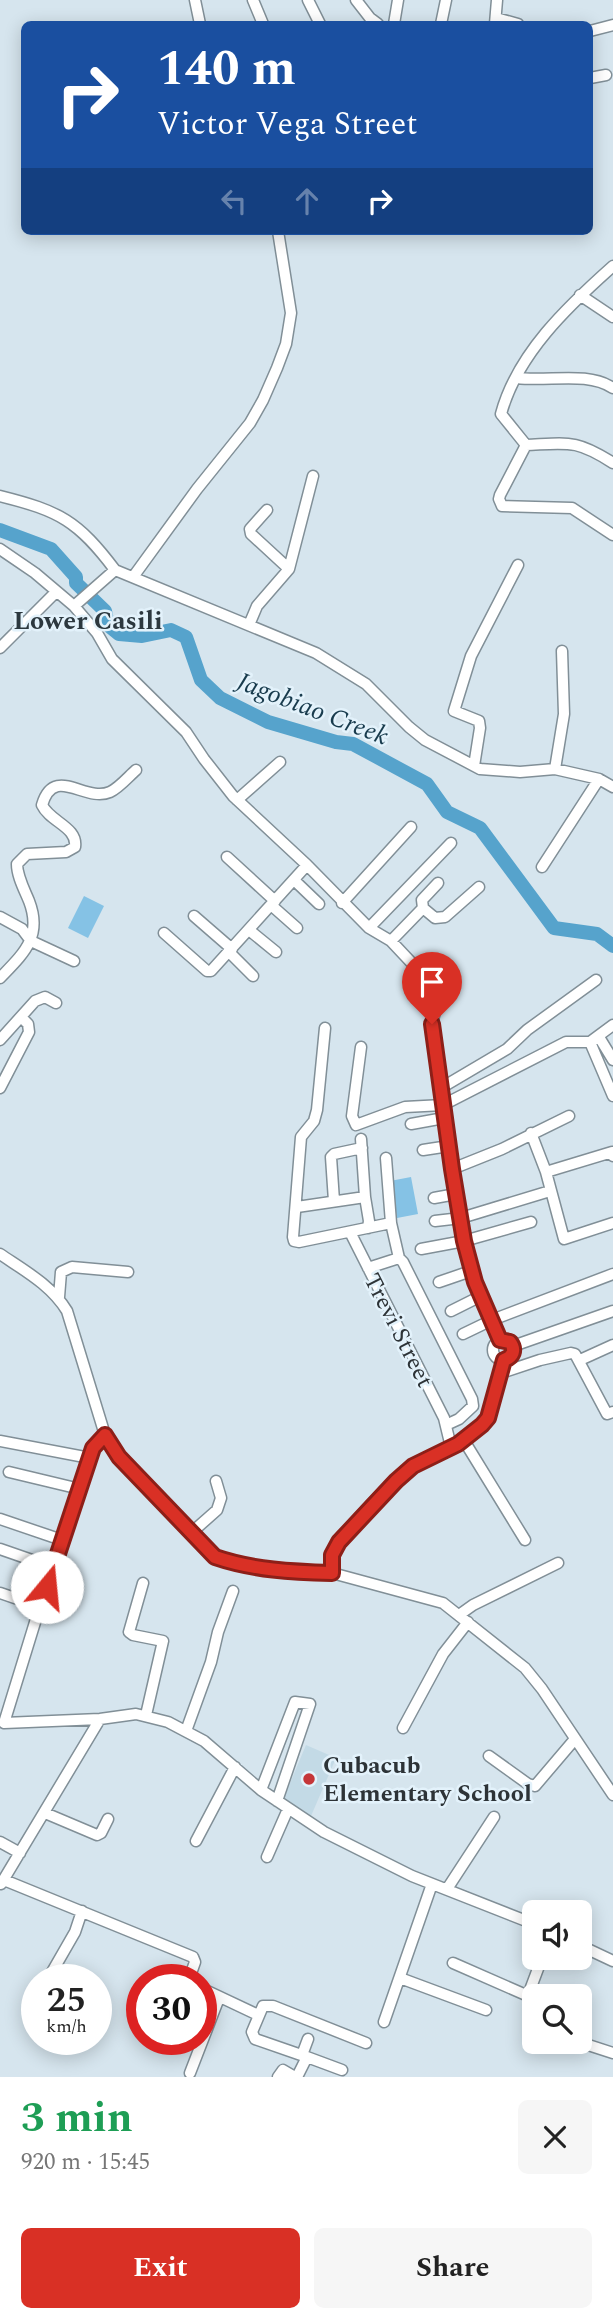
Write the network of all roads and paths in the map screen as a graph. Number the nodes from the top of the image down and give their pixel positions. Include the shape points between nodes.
1 (195, 0) edge
2 (253, 0) edge
3 (308, 0) edge
4 (356, 0) edge
5 (398, 0) edge
6 (446, 0) edge
7 (497, 0) edge
8 (199, 21) edge
9 (262, 21) edge
10 (318, 21) edge
11 (373, 21) edge
12 (394, 21) edge
13 (442, 21) edge
14 (496, 21) edge
15 (613, 25) edge
16 (593, 30) edge
17 (606, 75) dead end
18 (593, 77) edge
19 (279, 235) edge
20 (613, 266) edge
21 (580, 295) junction
22 (613, 317) edge
23 (517, 378) junction
24 (613, 388) edge
25 (526, 444) junction
26 (613, 463) edge
27 (313, 477) dead end
28 (0, 496) edge
29 (267, 510) dead end
30 (613, 535) edge
31 (0, 549) edge
32 (518, 565) dead end
33 (289, 569) junction
34 (115, 570) junction
35 (133, 577) junction
36 (56, 592) junction
37 (78, 603) junction
38 (249, 625) junction
39 (0, 648) edge
40 (562, 651) dead end
41 (280, 762) dead end
42 (474, 766) junction
43 (555, 769) junction
44 (136, 770) dead end
45 (599, 779) junction
46 (613, 787) edge
47 (237, 800) junction
48 (411, 827) dead end
49 (451, 843) dead end
50 (227, 856) dead end
51 (307, 865) junction
52 (542, 867) dead end
53 (294, 880) junction
54 (438, 883) dead end
55 (479, 887) dead end
56 (273, 903) junction
57 (342, 903) junction
58 (319, 904) dead end
59 (423, 908) junction
60 (194, 916) dead end
61 (0, 917) edge
62 (297, 928) dead end
63 (369, 929) junction
64 (249, 930) junction
65 (164, 933) dead end
66 (391, 941) junction
67 (31, 942) junction
68 (230, 951) junction
69 (276, 952) dead end
70 (74, 961) dead end
71 (253, 976) dead end
72 (0, 978) edge
73 (596, 980) dead end
74 (56, 1003) dead end
75 (21, 1017) junction
76 (613, 1025) edge
77 (325, 1028) dead end
78 (594, 1039) junction
79 (0, 1040) edge
80 (360, 1047) dead end
81 (612, 1054) edge
82 (0, 1088) edge
83 (441, 1088) junction
84 (613, 1096) edge
85 (443, 1105) junction
86 (569, 1116) dead end
87 (444, 1118) junction
88 (411, 1124) dead end
89 (531, 1133) junction
90 (449, 1146) junction
91 (423, 1150) dead end
92 (613, 1156) edge
93 (386, 1158) dead end
94 (452, 1169) junction
95 (546, 1172) junction
96 (550, 1191) junction
97 (456, 1194) junction
98 (365, 1197) junction
99 (434, 1198) dead end
100 (334, 1201) junction
101 (297, 1207) junction
102 (461, 1218) junction
103 (435, 1221) dead end
104 (531, 1222) dead end
105 (391, 1223) junction
106 (613, 1223) edge
107 (368, 1228) junction
108 (350, 1232) junction
109 (464, 1241) junction
110 (421, 1249) dead end
111 (0, 1254) edge
112 (399, 1258) junction
113 (369, 1268) junction
114 (471, 1271) junction
115 (128, 1272) dead end
116 (613, 1274) edge
117 (439, 1282) dead end
118 (481, 1296) junction
119 (59, 1297) junction
120 (451, 1311) dead end
121 (613, 1311) edge
122 (492, 1320) junction
123 (463, 1334) dead end
124 (500, 1340) junction
125 (613, 1345) edge
126 (513, 1346) junction
127 (504, 1360) junction
128 (580, 1360) junction
129 (501, 1373) junction
130 (613, 1412) edge
131 (446, 1427) junction
132 (105, 1435) junction
133 (0, 1441) edge
134 (458, 1443) junction
135 (90, 1458) junction
136 (9, 1472) dead end
137 (216, 1481) dead end
138 (80, 1489) junction
139 (0, 1519) edge
140 (191, 1533) junction
141 (526, 1539) dead end
142 (62, 1540) junction
143 (0, 1549) edge
144 (558, 1563) dead end
145 (52, 1567) junction
146 (332, 1573) junction
147 (144, 1583) dead end
148 (233, 1591) dead end
149 (0, 1593) edge
150 (41, 1607) junction
151 (464, 1618) junction
152 (145, 1715) junction
153 (100, 1719) junction
154 (403, 1728) dead end
155 (186, 1731) junction
156 (575, 1739) junction
157 (489, 1756) dead end
158 (235, 1767) junction
159 (261, 1790) junction
160 (613, 1795) edge
161 (277, 1801) junction
162 (288, 1809) junction
163 (46, 1813) junction
164 (494, 1817) dead end
165 (108, 1819) dead end
166 (196, 1841) dead end
167 (0, 1842) edge
168 (20, 1853) junction
169 (267, 1857) dead end
170 (2, 1882) edge
171 (432, 1884) junction
172 (447, 1889) junction
173 (82, 1911) junction
174 (522, 1919) edge
175 (592, 1951) edge
176 (613, 1961) edge
177 (453, 1963) dead end
178 (57, 1964) edge
179 (194, 1964) edge
180 (538, 1970) edge
181 (400, 1978) junction
182 (219, 1998) joint
183 (486, 2010) dead end
184 (258, 2015) junction
185 (384, 2022) dead end
186 (309, 2039) dead end
187 (366, 2043) dead end
188 (592, 2046) edge
189 (613, 2053) edge
190 (305, 2056) junction
191 (342, 2070) dead end
192 (190, 2073) dead end
193 (278, 2077) edge
194 (296, 2077) edge

1 - 8 street
2 - 9 street
3 - 10 street
4 - 11 street
5 - 12 street
6 - 13 street
7 - 14 street
15 - 16 street
17 - 18 street
19 - 35 street via 291,313 277,368 250,423
20 - 21 street
21 - 22 street
21 - 23 street via 529,354
23 - 24 street via 588,378
23 - 25 street via 501,414
25 - 26 street via 572,443
25 - 30 street via 500,503 508,508 572,508
27 - 33 street
28 - 34 street via 46,510 77,526
29 - 33 street via 250,528 251,534
31 - 36 street
32 - 42 street via 471,656 454,711 479,721
33 - 38 street via 257,606
34 - 35 street
34 - 37 street
35 - 38 street
36 - 37 street
36 - 39 street
37 - 47 street via 112,659 186,732
38 - 42 street via 351,673 425,740
40 - 43 street via 564,714
41 - 47 street
42 - 43 street via 500,771
43 - 45 street
44 - 67 street via 110,792 88,794 59,785 44,800 47,814 72,834 76,843 66,852 27,854 17,864 32,909
45 - 46 street
45 - 52 street
47 - 51 street
48 - 57 street
49 - 63 street
50 - 56 street
51 - 53 street
51 - 57 street
53 - 56 street
53 - 58 street
54 - 59 street via 422,900
55 - 59 street via 445,917 435,918
56 - 62 street
56 - 64 street
57 - 63 street
59 - 66 street
60 - 68 street
61 - 67 street via 22,929
63 - 66 street
64 - 68 street
64 - 69 street
65 - 68 street via 207,971
66 - 83 street via 439,999 432,1024
67 - 70 street
67 - 72 street
68 - 71 street
73 - 83 street via 507,1049
74 - 75 street via 40,999
75 - 79 street
75 - 82 street via 29,1032
76 - 78 street
77 - 101 street via 317,1110 301,1137
78 - 81 street
78 - 84 street
78 - 85 street via 566,1042
80 - 85 street via 352,1116 356,1125 405,1107
83 - 85 street
85 - 87 street
86 - 89 street
87 - 88 street
87 - 90 street
89 - 94 street
89 - 95 street
90 - 91 street
90 - 94 street
92 - 95 street via 611,1152
93 - 105 street
94 - 97 street
95 - 96 street
96 - 102 street
96 - 106 street via 564,1239
97 - 99 street
97 - 102 street
98 - 100 street
98 - 100 street via 362,1144 331,1157
98 - 107 street
100 - 101 street
101 - 108 street via 294,1241
102 - 103 street
102 - 109 street
104 - 109 street
105 - 107 street
105 - 112 street
107 - 108 street
108 - 113 street, Trevi Street
109 - 110 street
109 - 114 street
111 - 119 street
112 - 113 street
112 - 131 street via 472,1399 470,1411
113 - 131 street, Trevi Street
114 - 117 street
114 - 118 street
115 - 119 street via 72,1267 61,1272
116 - 122 street
118 - 120 street
118 - 122 street
119 - 132 street
121 - 126 street
122 - 123 street
122 - 124 street
124 - 126 street
124 - 127 street via 494,1355
125 - 128 street
126 - 127 street via 510,1358
127 - 129 street
128 - 129 street via 570,1353
128 - 130 street via 607,1414
129 - 134 street via 488,1418
131 - 134 street, Trevi Street via 446,1434
132 - 135 street
132 - 140 street via 119,1457
133 - 135 street
134 - 141 street, Trevi Street
134 - 146 street via 413,1466 366,1511 339,1542 332,1555
135 - 138 street
136 - 138 street
137 - 140 street via 221,1498 217,1510
138 - 142 street
139 - 142 street
140 - 146 street via 215,1557 236,1564
142 - 145 street
143 - 145 street
144 - 151 street via 473,1605
145 - 150 street
146 - 151 street via 443,1603
147 - 152 street via 130,1632 163,1641
148 - 155 street
149 - 150 street
150 - 153 street via 4,1723
151 - 154 street
151 - 156 street via 526,1668
152 - 153 street
152 - 155 street
153 - 163 street
155 - 158 street
156 - 157 street via 535,1786
156 - 160 street
158 - 159 street
158 - 166 street
159 - 161 street
159 - 161 street via 295,1702 310,1704
161 - 162 street
162 - 169 street
162 - 171 street via 324,1832
163 - 165 street via 97,1835
163 - 168 street
164 - 172 street
167 - 168 street
168 - 170 street
170 - 173 street
171 - 172 street
171 - 181 street
172 - 174 street
173 - 178 street
173 - 179 street via 193,1957
175 - 176 street
177 - 180 street via 526,1994
181 - 183 street
181 - 185 street
182 - 184 street
182 - 192 street
184 - 187 street via 263,2006 273,2006
184 - 190 street via 252,2032 255,2039
186 - 190 street
188 - 189 street
190 - 191 street
190 - 194 street
193 - 194 street via 284,2070

